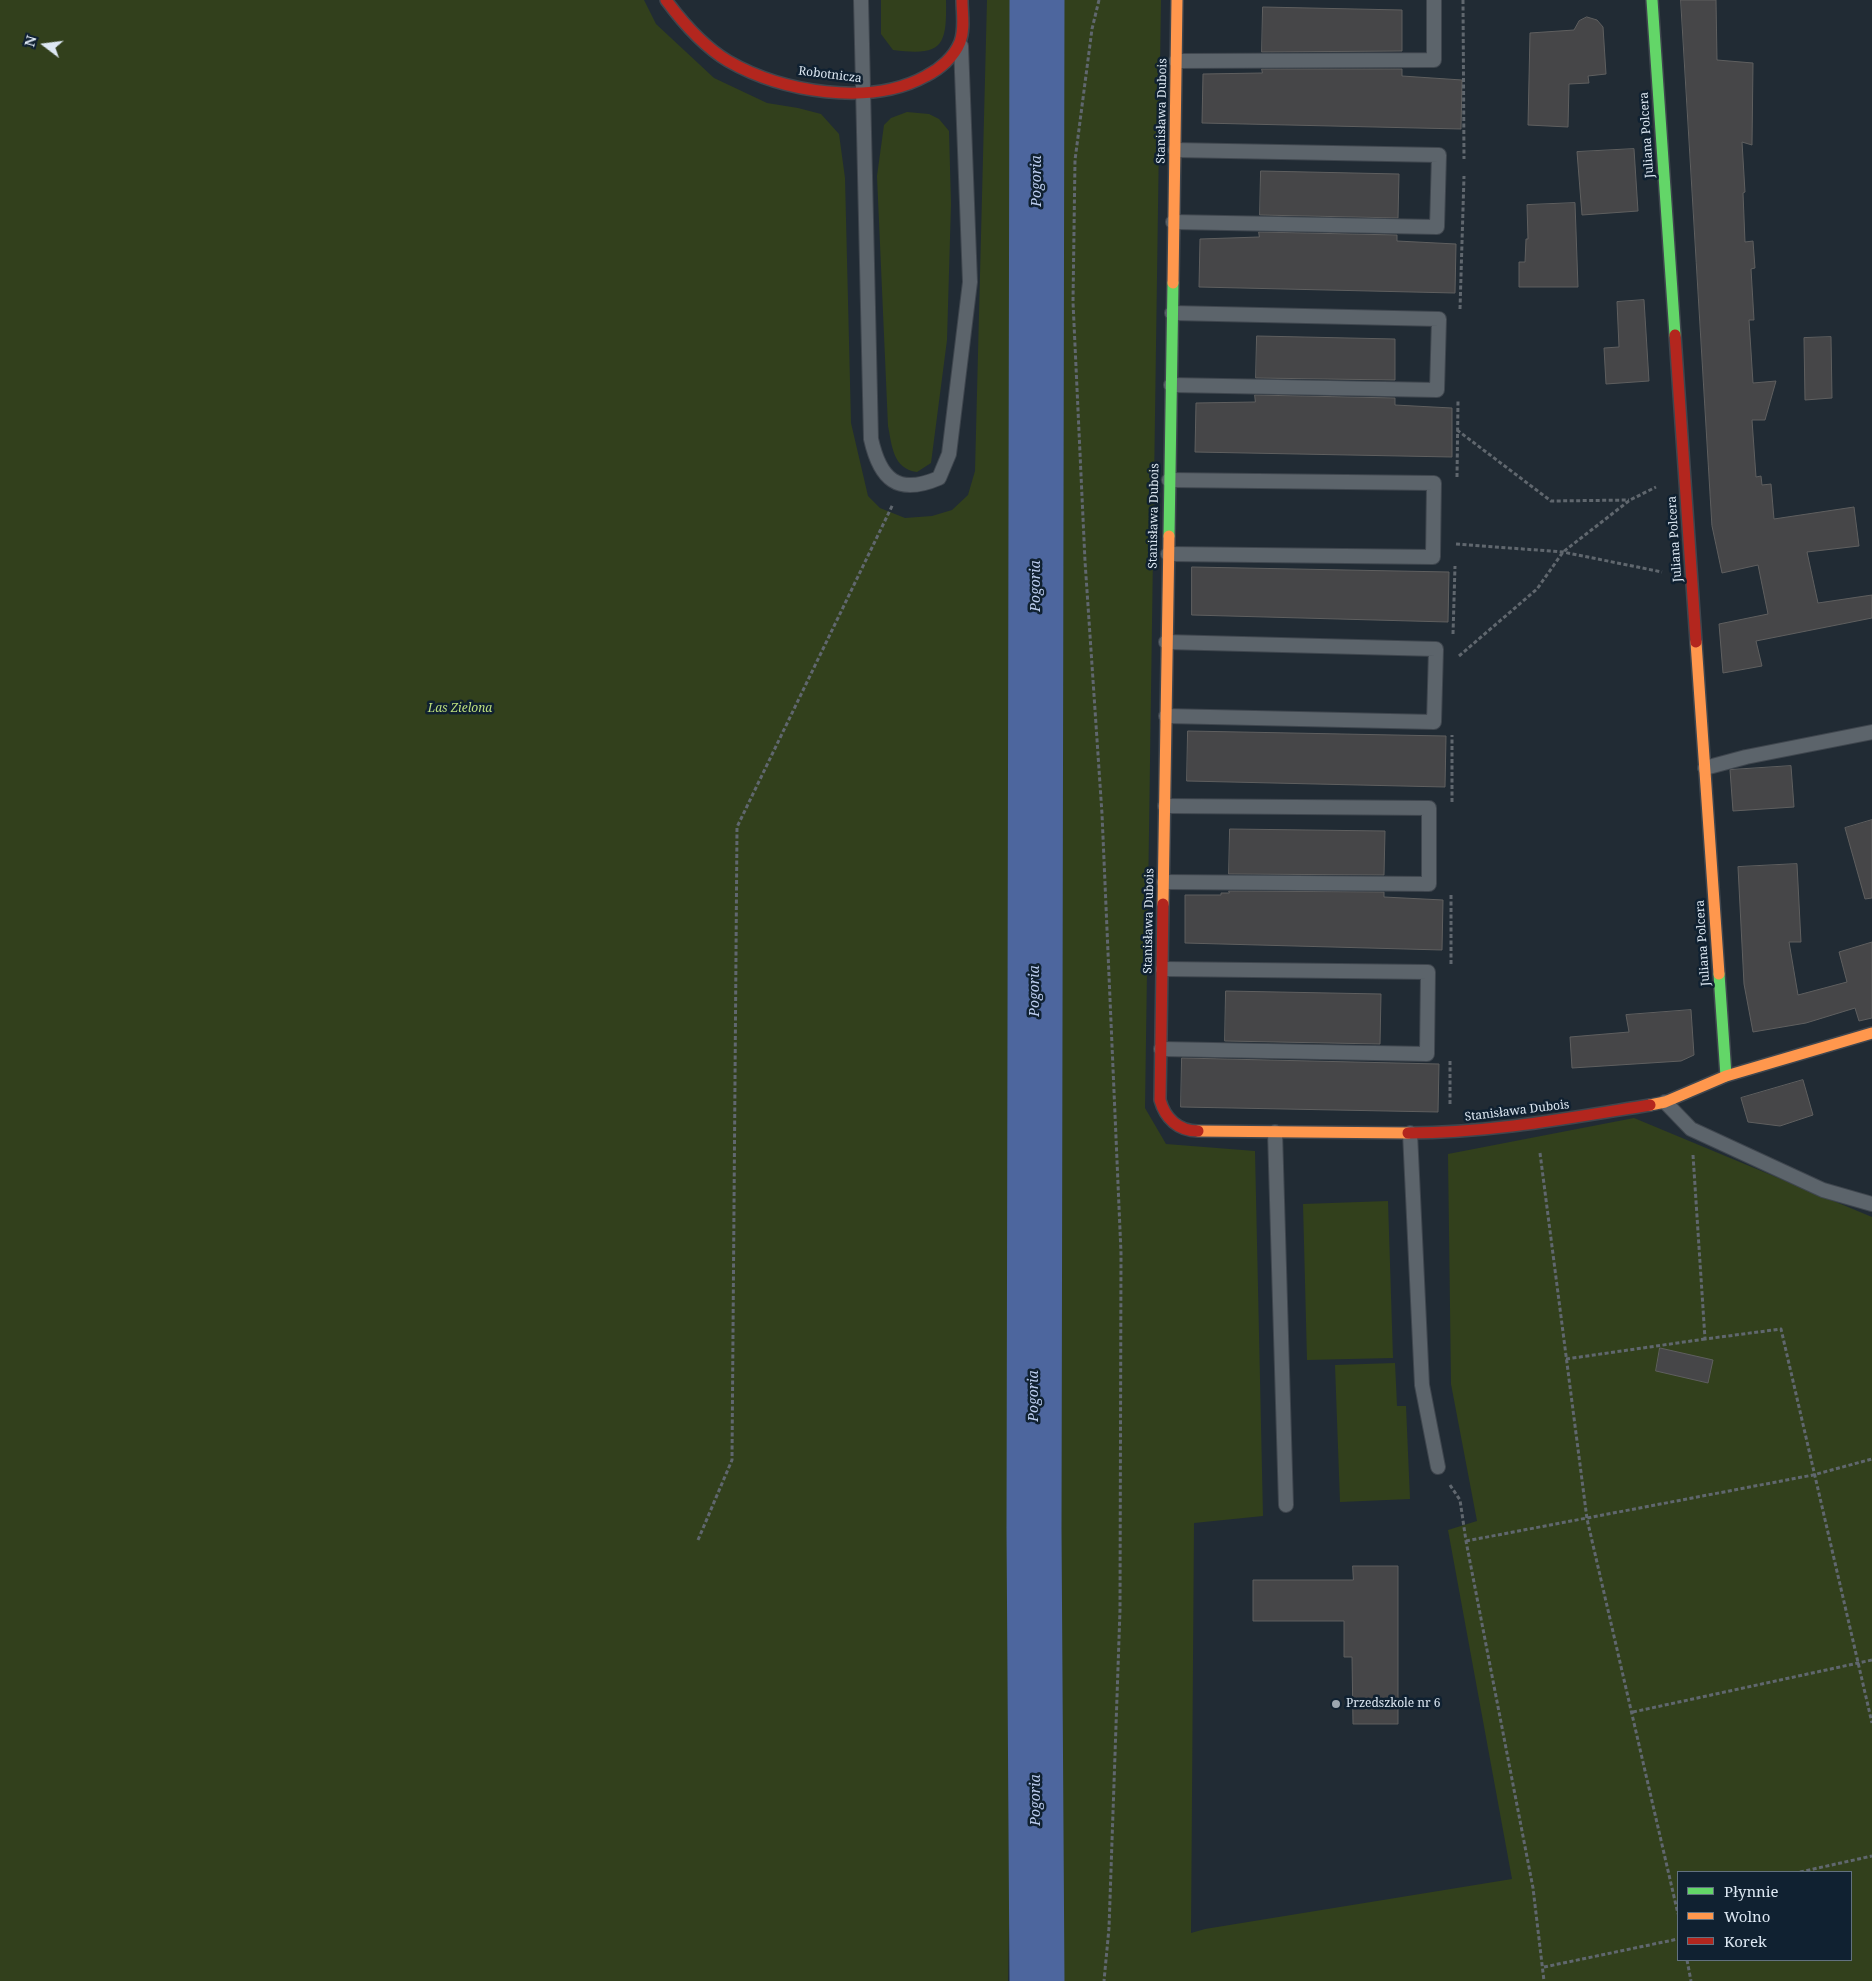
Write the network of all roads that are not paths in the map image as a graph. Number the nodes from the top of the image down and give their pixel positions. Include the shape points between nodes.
1 (666, 0) edge
2 (861, 0) edge
3 (962, 0) edge
4 (1177, 0) edge
5 (1434, 0) edge
6 (1652, 0) edge
7 (961, 40) junction
8 (1176, 61) junction
9 (862, 94) junction
10 (1175, 150) junction
11 (1174, 222) junction
12 (1172, 313) junction
13 (1171, 384) junction
14 (1169, 480) junction
15 (1168, 554) junction
16 (1166, 642) junction
17 (1166, 716) junction
18 (1872, 732) edge
19 (1704, 768) junction
20 (1165, 806) junction
21 (1164, 882) junction
22 (1162, 969) junction
23 (1872, 1033) edge
24 (1161, 1049) junction
25 (1726, 1076) junction
26 (1666, 1102) junction
27 (1274, 1132) junction
28 (1410, 1133) junction
29 (1872, 1204) edge
30 (1438, 1467) road end
31 (1286, 1505) dead end

1 - 9 street, Robotnicza via 690,30 728,62 792,85
2 - 9 lane
3 - 7 street
4 - 8 street, Stanisława Dubois
5 - 8 lane via 1434,60
6 - 19 street, Juliana Polcera
7 - 9 street, Robotnicza via 950,58 926,76 887,91
7 - 9 lane via 970,282 949,454 939,478 924,485 903,484 887,478 877,462 871,439
8 - 10 street, Stanisława Dubois
10 - 11 street, Stanisława Dubois
10 - 11 lane via 1439,155 1437,227
11 - 12 street, Stanisława Dubois
12 - 13 street, Stanisława Dubois
12 - 13 lane via 1439,320 1437,390
13 - 14 street, Stanisława Dubois
14 - 15 street, Stanisława Dubois
14 - 15 lane via 1434,484 1434,493 1433,557
15 - 16 street, Stanisława Dubois
16 - 17 street, Stanisława Dubois
16 - 17 lane via 1436,649 1434,722
17 - 20 street, Stanisława Dubois
18 - 19 lane
19 - 25 street, Juliana Polcera
20 - 21 street, Stanisława Dubois
20 - 21 lane via 1429,808 1428,884
21 - 22 street, Stanisława Dubois
22 - 24 street, Stanisława Dubois
22 - 24 lane via 1428,972 1427,1054
23 - 25 street, Stanisława Dubois
24 - 27 street, Stanisława Dubois via 1162,1111 1169,1120 1191,1131
25 - 26 street, Stanisława Dubois
26 - 28 street, Stanisława Dubois via 1529,1125 1450,1133
26 - 29 lane via 1691,1129 1823,1190
27 - 28 street, Stanisława Dubois
27 - 31 lane
28 - 30 lane via 1422,1385

